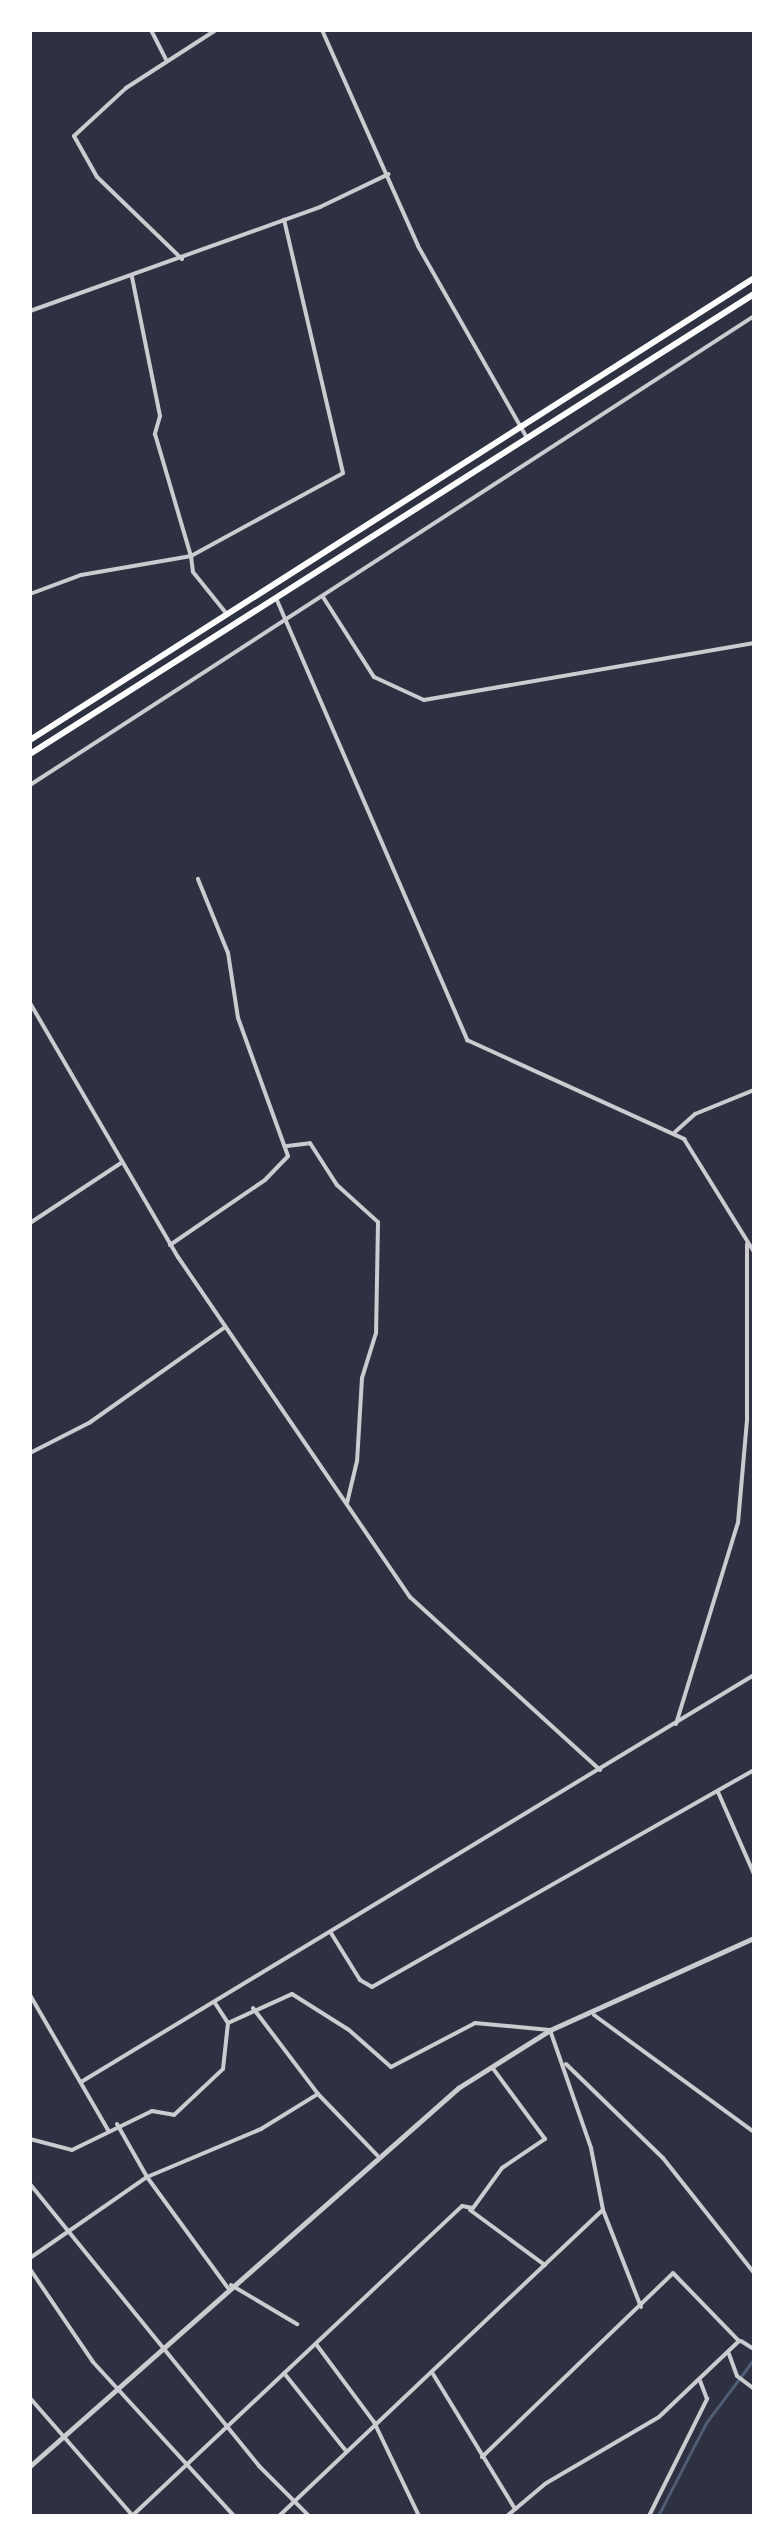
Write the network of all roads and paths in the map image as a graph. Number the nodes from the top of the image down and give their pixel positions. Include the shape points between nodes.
1 (152, 30) edge
2 (216, 30) edge
3 (322, 30) edge
4 (166, 59) junction
5 (389, 174) junction
6 (284, 220) junction
7 (182, 259) junction
8 (132, 277) junction
9 (754, 278) edge
10 (754, 294) edge
11 (30, 311) edge
12 (754, 316) edge
13 (520, 426) junction
14 (528, 439) junction
15 (191, 556) junction
16 (30, 594) edge
17 (322, 596) junction
18 (276, 598) junction
19 (227, 614) junction
20 (288, 618) junction
21 (754, 644) edge
22 (30, 740) edge
23 (30, 754) edge
24 (30, 786) edge
25 (198, 879) dead end
26 (30, 1004) edge
27 (754, 1090) edge
28 (675, 1132) junction
29 (287, 1146) junction
30 (121, 1164) junction
31 (30, 1223) edge
32 (747, 1241) junction
33 (170, 1244) junction
34 (754, 1252) edge
35 (225, 1327) junction
36 (30, 1453) edge
37 (346, 1503) junction
38 (754, 1675) edge
39 (676, 1724) junction
40 (600, 1770) junction
41 (754, 1770) edge
42 (718, 1792) junction
43 (754, 1874) edge
44 (332, 1932) junction
45 (754, 1938) edge
46 (30, 1996) edge
47 (214, 2003) junction
48 (252, 2008) junction
49 (594, 2015) junction
50 (228, 2024) junction
51 (550, 2030) junction
52 (563, 2061) junction
53 (492, 2066) junction
54 (81, 2082) junction
55 (318, 2094) junction
56 (117, 2124) junction
57 (108, 2130) junction
58 (754, 2132) edge
59 (30, 2138) edge
60 (376, 2155) junction
61 (147, 2177) junction
62 (30, 2184) edge
63 (470, 2210) junction
64 (603, 2210) junction
65 (67, 2228) junction
66 (30, 2258) edge
67 (545, 2266) junction
68 (30, 2270) edge
69 (754, 2273) edge
70 (230, 2286) junction
71 (641, 2307) junction
72 (297, 2324) dead end
73 (740, 2340) junction
74 (316, 2344) junction
75 (161, 2346) junction
76 (754, 2349) edge
77 (729, 2354) junction
78 (284, 2374) junction
79 (434, 2374) junction
80 (700, 2381) junction
81 (116, 2384) junction
82 (754, 2388) edge
83 (30, 2398) edge
84 (374, 2422) junction
85 (226, 2425) junction
86 (64, 2434) junction
87 (346, 2450) junction
88 (482, 2457) junction
89 (186, 2462) junction
90 (30, 2466) edge
91 (293, 2502) junction
92 (515, 2510) junction
93 (132, 2516) edge
94 (234, 2516) edge
95 (279, 2516) edge
96 (308, 2516) edge
97 (419, 2516) edge
98 (508, 2516) edge
99 (649, 2516) edge

1 - 4 street
2 - 4 street
3 - 5 street
4 - 7 street via 82,126 74,142 97,177
5 - 6 street
5 - 13 street via 418,246
6 - 7 street
6 - 15 street via 343,473
7 - 8 street
8 - 11 street
8 - 15 street via 160,416 155,434
9 - 13 highway
10 - 14 highway
12 - 17 street
13 - 14 street
13 - 19 highway
14 - 18 highway
15 - 16 street via 81,575
15 - 19 street via 193,572
17 - 20 street
17 - 21 street via 374,678 424,700
18 - 20 street
18 - 23 highway
19 - 22 highway
20 - 24 street
20 - 28 street via 390,874 466,1040
25 - 29 street via 228,952 244,1037
26 - 30 street
27 - 28 street via 696,1114
28 - 32 street
29 - 33 street via 288,1156 274,1173
29 - 37 street via 310,1142 337,1185 378,1222 376,1333 362,1378 357,1461
30 - 31 street
30 - 33 street
32 - 34 street
32 - 39 street via 747,1420 738,1524
33 - 35 street
35 - 36 street via 89,1423
35 - 37 street
37 - 40 street via 410,1597
38 - 39 street
39 - 40 street
40 - 44 street
41 - 42 street
42 - 43 street
42 - 44 street via 372,1986 360,1980
44 - 47 street
45 - 49 street
46 - 54 street
47 - 50 street
47 - 54 street
48 - 50 street
48 - 51 street via 292,1994 304,1998 391,2067 475,2023
48 - 55 street
49 - 51 street
49 - 58 street
50 - 56 street via 216,2081 174,2114 152,2111
51 - 52 street
51 - 53 street
52 - 64 street
52 - 69 street via 663,2158
53 - 60 street
53 - 63 street via 545,2140 502,2168
54 - 57 street
55 - 60 street
55 - 61 street via 261,2130
56 - 57 street
56 - 61 street
57 - 59 street via 72,2150
60 - 70 street
61 - 65 street
61 - 70 street
62 - 65 street
63 - 67 street
63 - 74 street via 462,2206
64 - 67 street
64 - 71 street
65 - 66 street
65 - 75 street
67 - 79 street
68 - 81 street
70 - 72 street
70 - 75 street
71 - 73 street via 672,2273
71 - 88 street
73 - 76 street
73 - 77 street
74 - 78 street
74 - 84 street
75 - 81 street
75 - 85 street
77 - 80 street
77 - 82 street via 737,2376
78 - 85 street
78 - 87 street
79 - 84 street
79 - 88 street
80 - 92 street via 659,2417 546,2484
80 - 99 street via 707,2399
81 - 86 street
81 - 89 street
83 - 86 street
84 - 87 street
84 - 97 street
85 - 89 street
85 - 91 street
86 - 90 street
86 - 93 street
87 - 91 street
88 - 92 street
89 - 93 street
89 - 94 street
91 - 95 street
91 - 96 street
92 - 98 street

